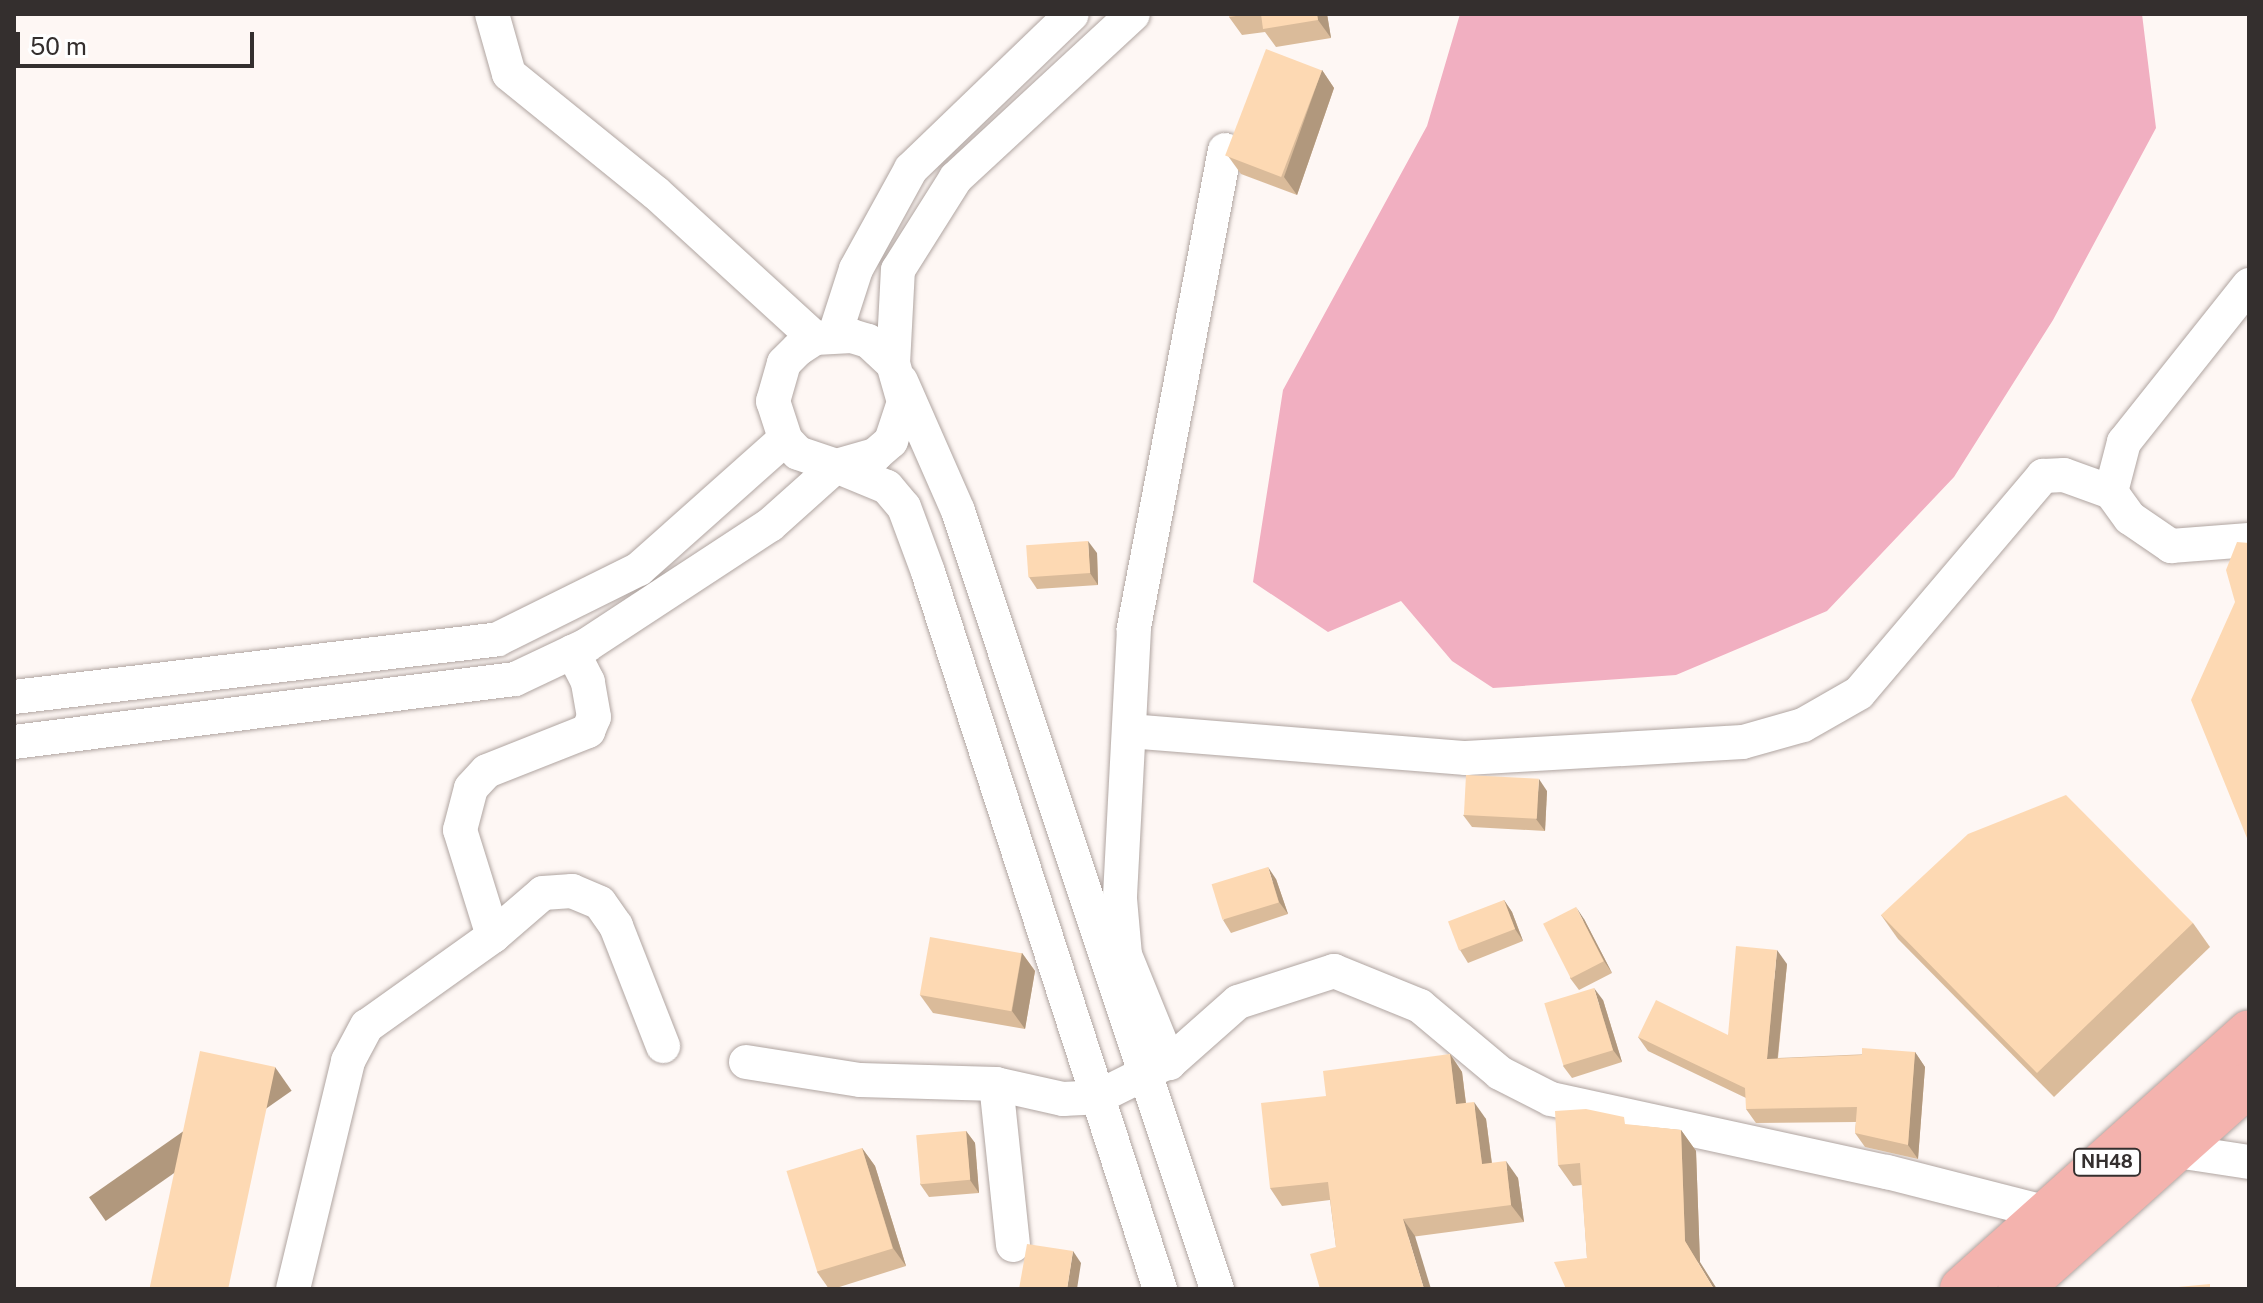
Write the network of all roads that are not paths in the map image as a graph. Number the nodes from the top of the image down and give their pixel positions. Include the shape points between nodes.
1 (492, 14) edge
2 (1072, 14) edge
3 (1133, 14) edge
4 (1225, 150) dead end
5 (2249, 285) edge
6 (825, 336) junction
7 (897, 372) junction
8 (785, 439) junction
9 (836, 466) junction
10 (2111, 492) junction
11 (2249, 540) edge
12 (573, 652) junction
13 (14, 697) edge
14 (1129, 731) junction
15 (14, 742) edge
16 (493, 936) junction
17 (2249, 1032) edge
18 (663, 1046) dead end
19 (746, 1062) dead end
20 (1157, 1067) junction
21 (996, 1084) junction
22 (2249, 1084) edge
23 (1098, 1097) junction
24 (2164, 1137) junction
25 (2249, 1162) edge
26 (2048, 1213) junction
27 (1013, 1245) dead end
28 (293, 1289) edge
29 (1160, 1289) edge
30 (1217, 1289) edge
31 (1962, 1289) edge
32 (2020, 1289) edge

1 - 6 street via 509,74
2 - 6 street via 911,169
3 - 7 street via 956,178 898,270
4 - 14 street via 1134,629
5 - 10 street via 2124,442
6 - 7 street via 868,341
6 - 8 street via 784,363 776,381 773,401
7 - 9 street via 904,402 891,441 866,460
7 - 20 street via 958,511
8 - 9 street via 798,453
8 - 13 street via 639,569 498,639
9 - 12 street via 770,525
9 - 23 street via 887,487 904,507
10 - 11 street via 2130,518 2171,546
10 - 14 street via 2064,475 2043,476 1859,693 1803,725 1743,742 1466,758
12 - 15 street via 515,679
12 - 16 street via 588,682 594,717 588,731 487,771 471,788 460,830
14 - 20 street via 1120,899 1125,955
16 - 18 street via 543,893 572,891 600,903 616,926
16 - 28 street via 367,1026 348,1061
17 - 24 highway, NH48
19 - 21 street via 860,1080
20 - 23 street
20 - 26 street via 1238,1002 1334,971 1420,1006 1500,1073 1551,1099
20 - 30 street
21 - 23 street via 1063,1099
21 - 27 street
22 - 24 highway, NH48
23 - 29 street
24 - 25 street
24 - 26 highway, NH48
24 - 32 highway, NH48
26 - 31 highway, NH48

